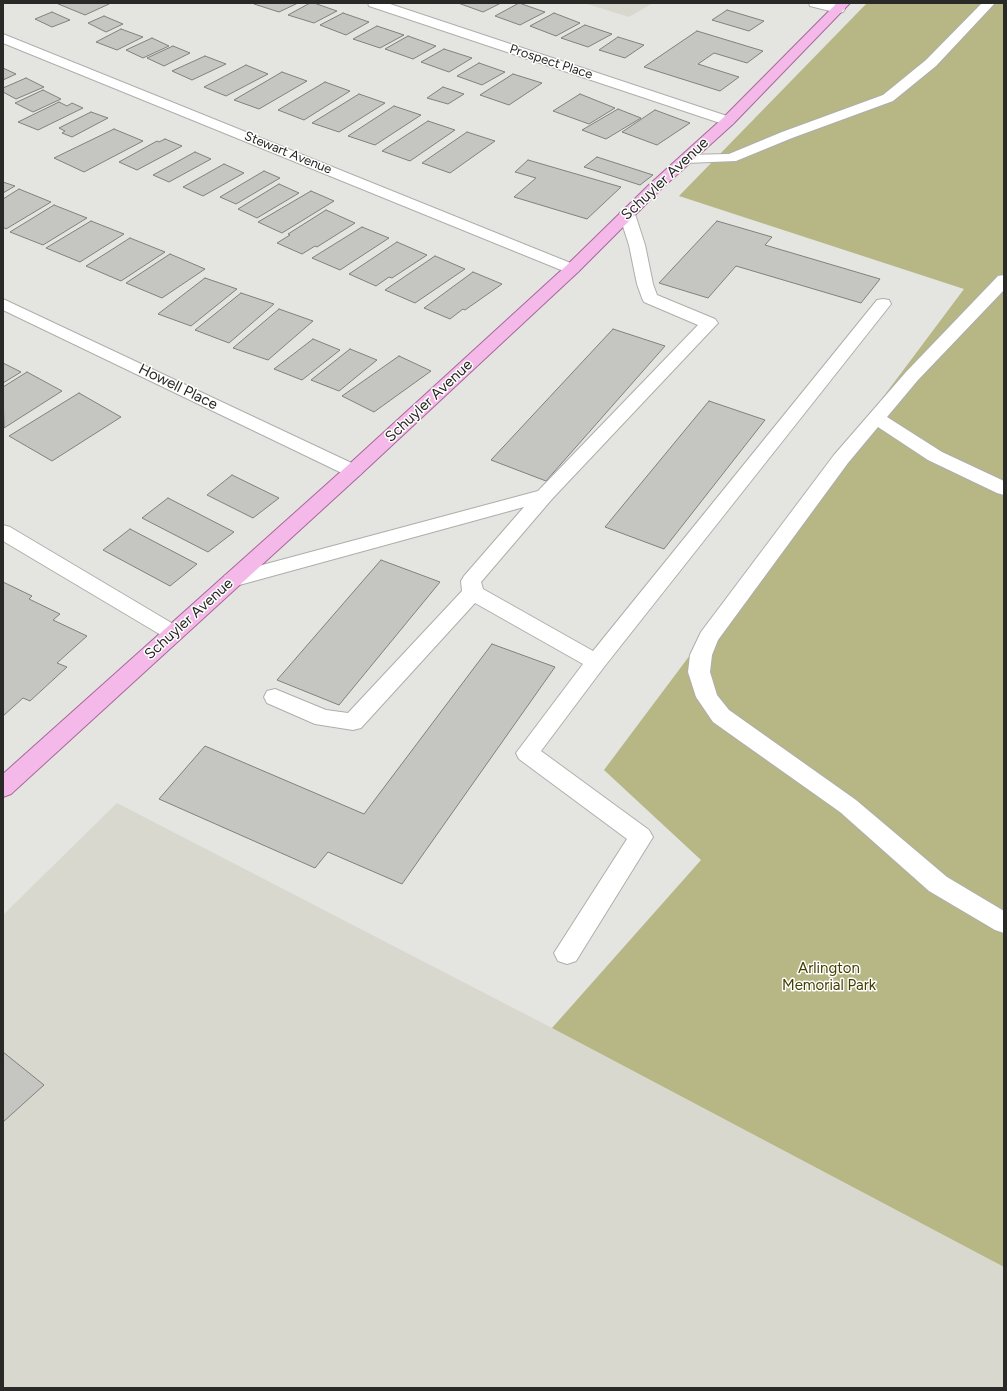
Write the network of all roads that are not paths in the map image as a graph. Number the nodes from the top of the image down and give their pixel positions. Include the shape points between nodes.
1 (374, 3) edge
2 (815, 3) edge
3 (989, 3) edge
4 (841, 6) edge
5 (3, 38) edge
6 (728, 121) junction
7 (686, 159) junction
8 (628, 214) junction
9 (572, 269) junction
10 (1004, 280) edge
11 (3, 304) edge
12 (883, 304) dead end
13 (876, 418) junction
14 (353, 471) junction
15 (1004, 489) edge
16 (545, 495) junction
17 (3, 532) edge
18 (232, 580) junction
19 (473, 593) junction
20 (173, 633) junction
21 (596, 662) junction
22 (275, 697) dead end
23 (3, 788) edge
24 (1004, 923) edge
25 (567, 953) dead end

1 - 6 street, Prospect Place
2 - 4 street
3 - 7 street via 931,64 888,98 731,158
4 - 6 main road, Schuyler Avenue
5 - 9 street, Stewart Avenue
6 - 7 main road, Schuyler Avenue
7 - 8 main road, Schuyler Avenue
8 - 9 main road, Schuyler Avenue
8 - 16 street via 650,298 709,324
9 - 14 main road, Schuyler Avenue
10 - 13 street via 912,376
11 - 14 street, Howell Place
12 - 21 street
13 - 15 street via 935,456
13 - 24 street via 841,459 709,637 701,655 700,672 707,697 721,716 848,806 938,884
14 - 18 main road, Schuyler Avenue
16 - 18 street
16 - 19 street via 471,581
17 - 20 street
18 - 20 main road, Schuyler Avenue
19 - 21 street
19 - 22 street via 353,722 323,718
20 - 23 main road, Schuyler Avenue
21 - 25 street via 526,753 641,837

